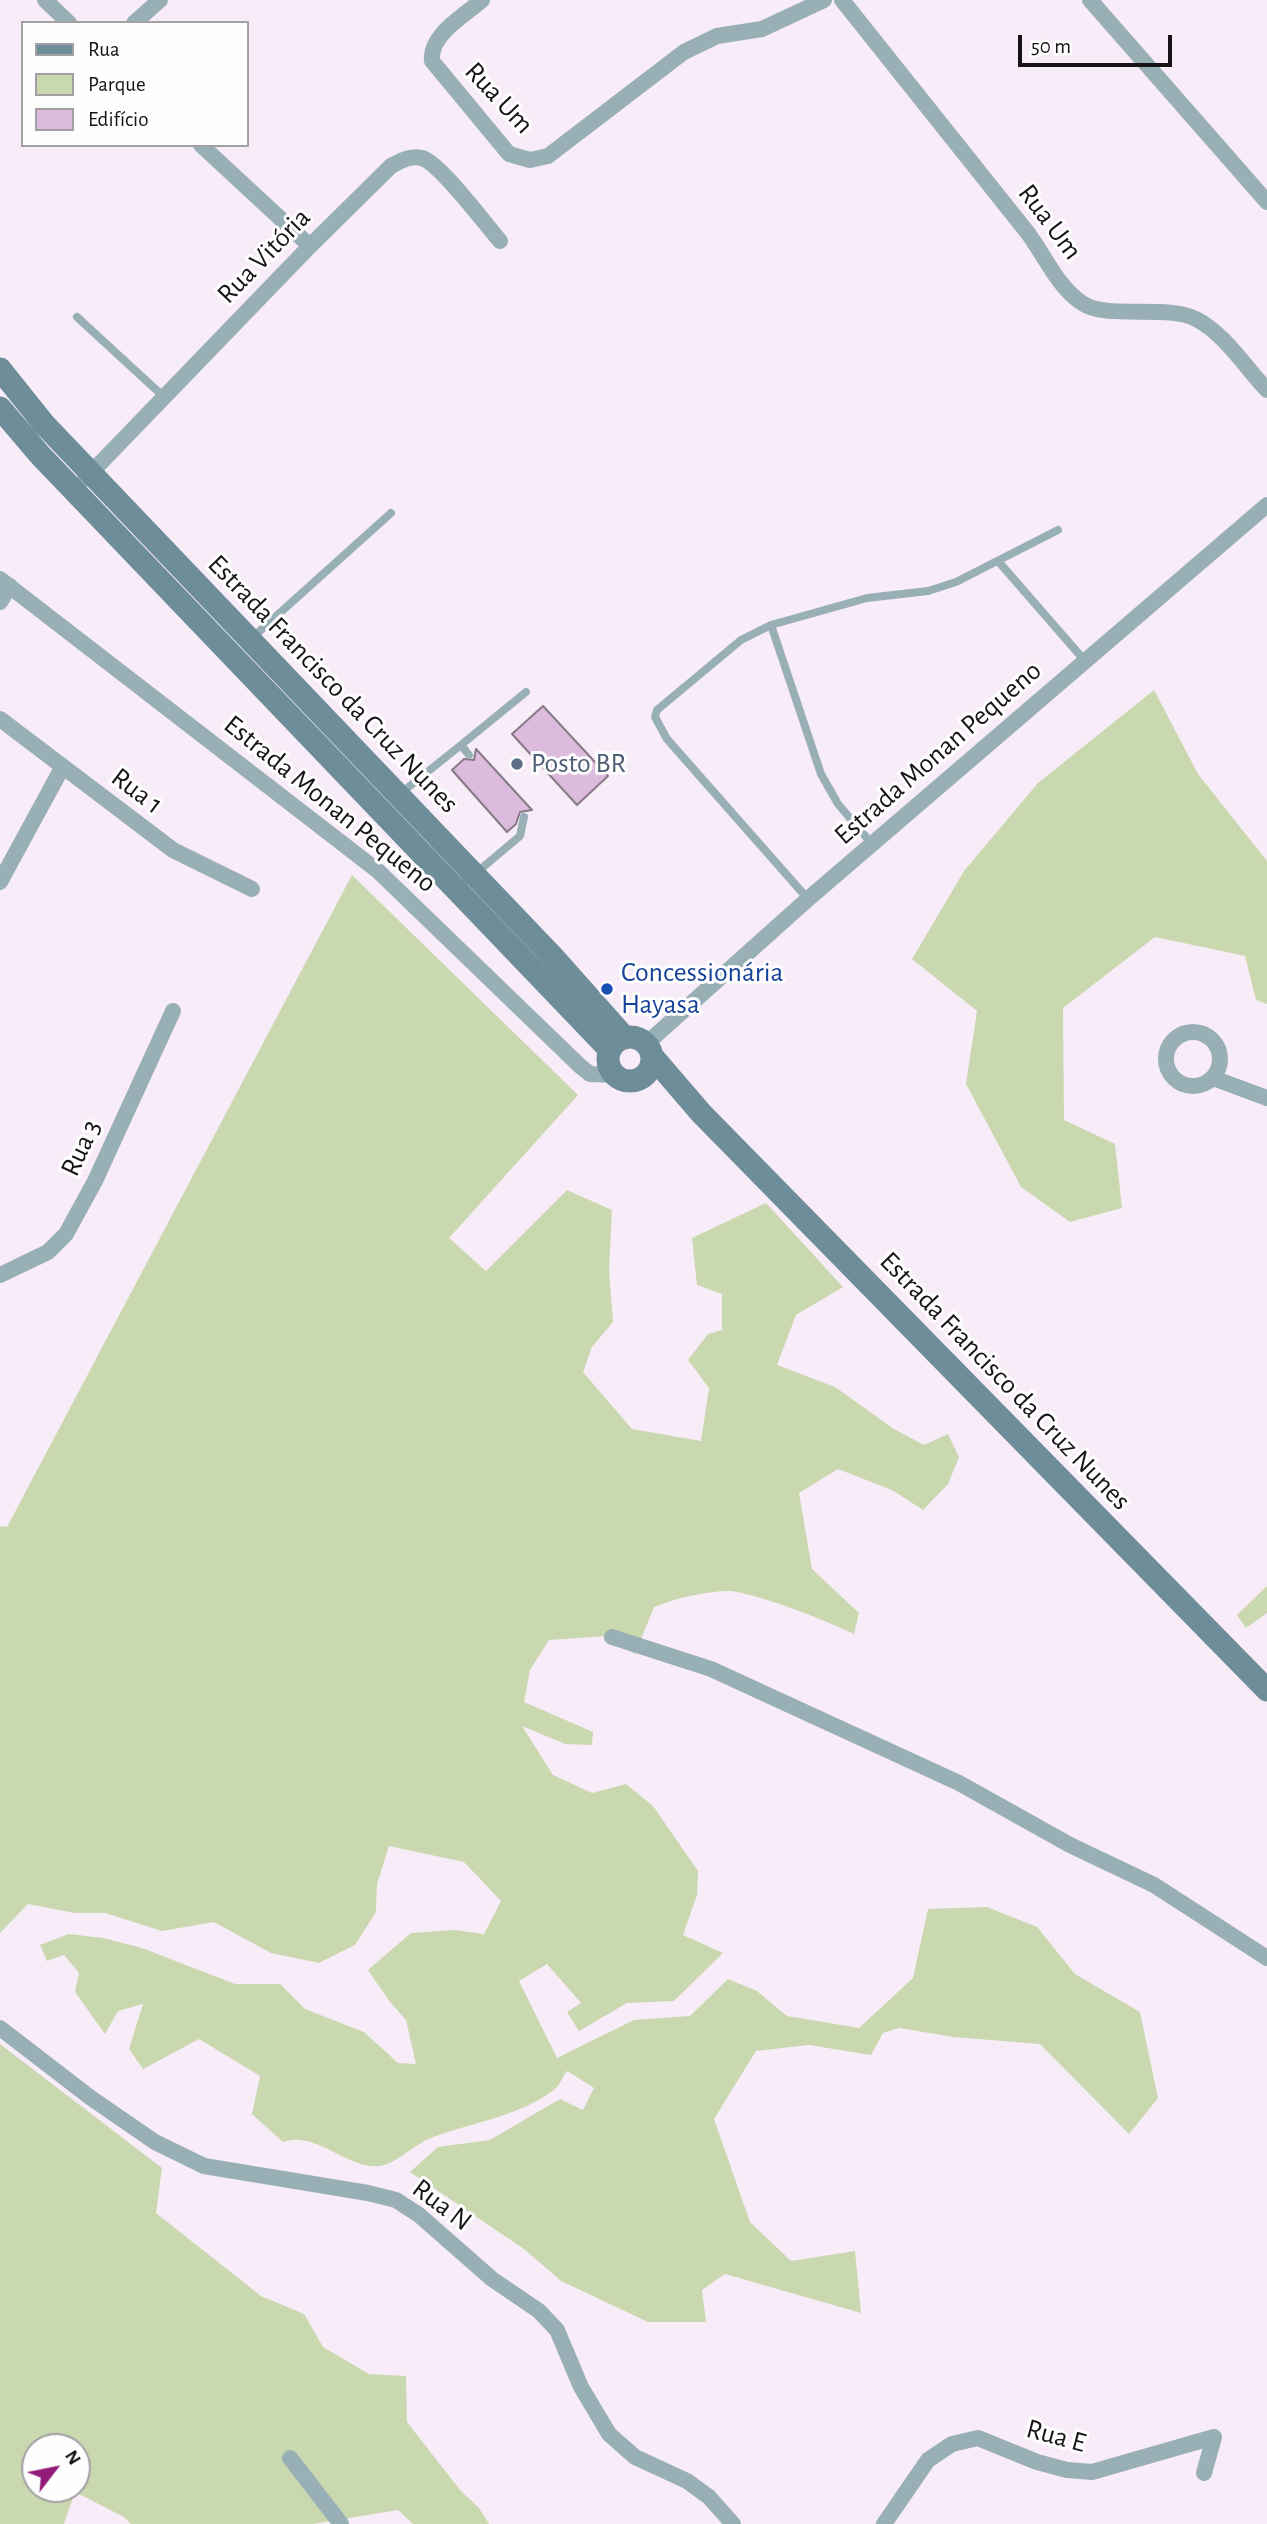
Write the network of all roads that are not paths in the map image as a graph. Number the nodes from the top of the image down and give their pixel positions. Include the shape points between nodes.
1 (45, 0) edge
2 (160, 0) edge
3 (482, 0) edge
4 (824, 0) edge
5 (842, 0) edge
6 (1090, 0) edge
7 (67, 21) edge
8 (136, 21) edge
9 (203, 147) edge
10 (1267, 202) edge
11 (500, 241) dead end
12 (310, 246) junction
13 (77, 317) dead end
14 (0, 369) edge
15 (1267, 390) edge
16 (164, 397) junction
17 (2, 416) edge
18 (91, 473) junction
19 (75, 491) junction
20 (1267, 505) edge
21 (391, 513) dead end
22 (1058, 530) dead end
23 (998, 561) junction
24 (5, 582) edge
25 (0, 602) edge
26 (771, 625) junction
27 (250, 640) junction
28 (232, 656) junction
29 (1085, 661) junction
30 (526, 692) dead end
31 (0, 719) edge
32 (461, 745) junction
33 (469, 755) dead end
34 (62, 768) junction
35 (398, 795) junction
36 (379, 810) junction
37 (524, 817) dead end
38 (872, 844) junction
39 (474, 874) junction
40 (0, 882) edge
41 (252, 889) dead end
42 (456, 890) junction
43 (808, 899) junction
44 (173, 1011) dead end
45 (633, 1047) junction
46 (615, 1075) junction
47 (1213, 1078) dead end
48 (638, 1080) junction
49 (1267, 1098) edge
50 (701, 1113) junction
51 (0, 1275) edge
52 (612, 1637) dead end
53 (1267, 1690) edge
54 (1267, 1958) edge
55 (0, 2028) edge
56 (290, 2458) dead end
57 (1204, 2473) dead end
58 (341, 2524) edge
59 (733, 2524) edge
60 (884, 2524) edge

1 - 7 street
2 - 8 street
3 - 4 street, Rua Um via 438,38 431,50 432,61 509,154 530,160 548,156 684,52 718,36 762,29
5 - 15 street, Rua Um via 1070,293 1084,305 1097,308 1195,318 1209,327
6 - 10 street
9 - 12 street
11 - 12 street, Rua Vitória via 440,171 423,158 406,158 391,166
12 - 16 street, Rua Vitória
13 - 16 lane
14 - 18 main road, Estrada Francisco da Cruz Nunes
16 - 18 street, Rua Vitória
17 - 19 main road, Estrada Francisco da Cruz Nunes
18 - 19 street, Rua Vitória
18 - 27 main road, Estrada Francisco da Cruz Nunes
19 - 28 main road, Estrada Francisco da Cruz Nunes
20 - 29 street, Estrada Monan Pequeno
21 - 27 lane
22 - 23 lane
23 - 26 lane via 928,591 867,598
23 - 29 lane
24 - 25 street
24 - 46 street, Estrada Monan Pequeno via 378,872 590,1074
26 - 38 lane via 821,775 838,804
26 - 43 lane via 741,640 664,701 655,717 667,739
27 - 28 lane
27 - 35 main road, Estrada Francisco da Cruz Nunes
28 - 36 main road, Estrada Francisco da Cruz Nunes
29 - 38 street, Estrada Monan Pequeno
30 - 32 lane
31 - 34 street, Rua 1
32 - 33 lane
32 - 35 lane
34 - 40 street
34 - 41 street, Rua 1 via 173,850
35 - 36 lane
35 - 39 main road, Estrada Francisco da Cruz Nunes
36 - 42 main road, Estrada Francisco da Cruz Nunes
37 - 39 lane via 520,836
38 - 43 street, Estrada Monan Pequeno
39 - 42 lane
39 - 45 main road, Estrada Francisco da Cruz Nunes
42 - 45 main road, Estrada Francisco da Cruz Nunes
43 - 45 street, Estrada Monan Pequeno
44 - 51 street, Rua 3 via 66,1234 48,1252
45 - 46 main road via 609,1063
45 - 48 main road via 650,1070
45 - 50 main road, Estrada Francisco da Cruz Nunes
46 - 48 main road, Estrada Francisco da Cruz Nunes via 626,1081
47 - 49 street
48 - 50 main road, Estrada Francisco da Cruz Nunes
50 - 53 main road, Estrada Francisco da Cruz Nunes
52 - 54 street via 712,1669 959,1783 1154,1885
55 - 59 street, Rua N via 144,2134 204,2166 397,2200 557,2330 581,2387 609,2434 635,2457 687,2481
56 - 58 street
57 - 60 street, Rua E via 1214,2437 1092,2472 1047,2465 978,2438 952,2444 929,2460

